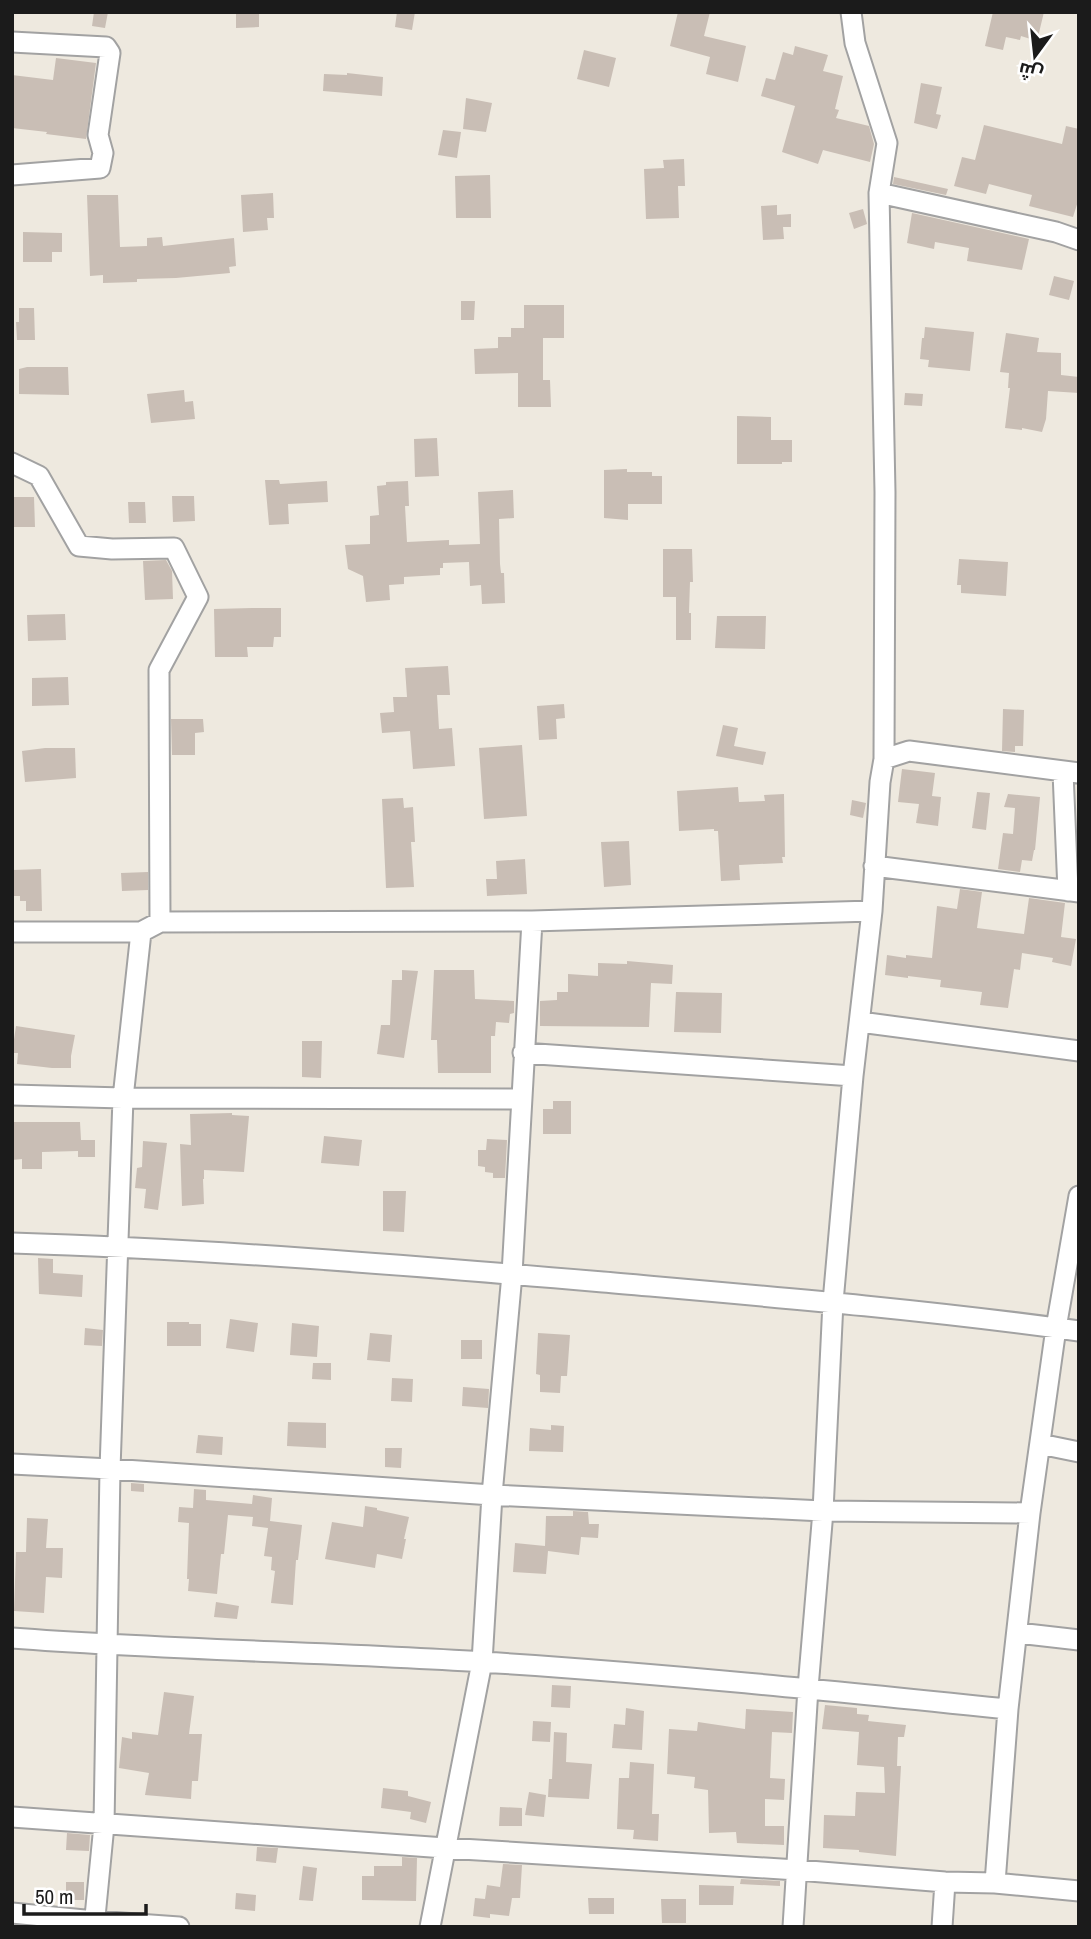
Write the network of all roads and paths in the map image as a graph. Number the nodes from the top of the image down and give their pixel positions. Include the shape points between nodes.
1 (851, 12) edge
2 (12, 41) edge
3 (12, 175) edge
4 (879, 193) junction
5 (1079, 240) edge
6 (12, 463) edge
7 (884, 759) junction
8 (1071, 773) edge
9 (874, 866) junction
10 (1074, 891) edge
11 (873, 911) junction
12 (532, 921) junction
13 (160, 922) junction
14 (141, 932) junction
15 (12, 933) edge
16 (860, 1023) junction
17 (1079, 1051) edge
18 (523, 1054) junction
19 (853, 1076) junction
20 (12, 1095) edge
21 (123, 1098) junction
22 (521, 1099) junction
23 (1079, 1196) edge
24 (12, 1243) edge
25 (118, 1246) junction
26 (512, 1274) junction
27 (833, 1302) junction
28 (1056, 1328) junction
29 (1079, 1331) edge
30 (1040, 1444) junction
31 (1079, 1452) edge
32 (12, 1464) edge
33 (110, 1469) junction
34 (492, 1495) junction
35 (823, 1511) junction
36 (1030, 1513) junction
37 (1018, 1633) junction
38 (12, 1638) edge
39 (1079, 1640) edge
40 (107, 1645) junction
41 (482, 1662) junction
42 (807, 1688) junction
43 (1008, 1709) junction
44 (12, 1817) edge
45 (104, 1825) junction
46 (445, 1848) junction
47 (797, 1870) junction
48 (945, 1882) junction
49 (995, 1883) junction
50 (1079, 1891) edge
51 (12, 1913) edge
52 (94, 1924) edge
53 (179, 1927) edge
54 (430, 1927) edge
55 (793, 1927) edge
56 (942, 1927) edge

1 - 4 street via 855,43 887,143
2 - 3 street via 106,47 110,53 98,135 103,153 100,167
4 - 5 street
4 - 7 street
6 - 13 street via 40,477 79,546 174,548 198,597 159,670
7 - 8 street via 909,751
7 - 9 street
8 - 10 street
9 - 10 street
9 - 11 street
11 - 12 street
11 - 16 street
12 - 13 street
12 - 18 street
13 - 14 street
14 - 15 street
14 - 21 street
16 - 17 street
16 - 19 street
18 - 19 street
18 - 22 street
19 - 27 street
20 - 21 street
21 - 22 street
21 - 25 street
22 - 26 street
23 - 28 street
24 - 25 street
25 - 26 street
25 - 33 street
26 - 27 street
26 - 34 street
27 - 28 street
27 - 35 street
28 - 29 street
28 - 30 street
30 - 31 street
30 - 36 street
32 - 33 street
33 - 34 street
33 - 40 street
34 - 35 street
34 - 41 street
35 - 36 street
35 - 42 street
36 - 37 street
37 - 39 street
37 - 43 street
38 - 40 street
40 - 41 street
40 - 45 street
41 - 42 street
41 - 46 street
42 - 43 street
42 - 47 street
43 - 49 street
44 - 45 street
45 - 46 street
45 - 52 street
46 - 47 street
46 - 54 street
47 - 48 street
47 - 55 street
48 - 49 street
48 - 56 street
49 - 50 street
51 - 52 street
52 - 53 street

